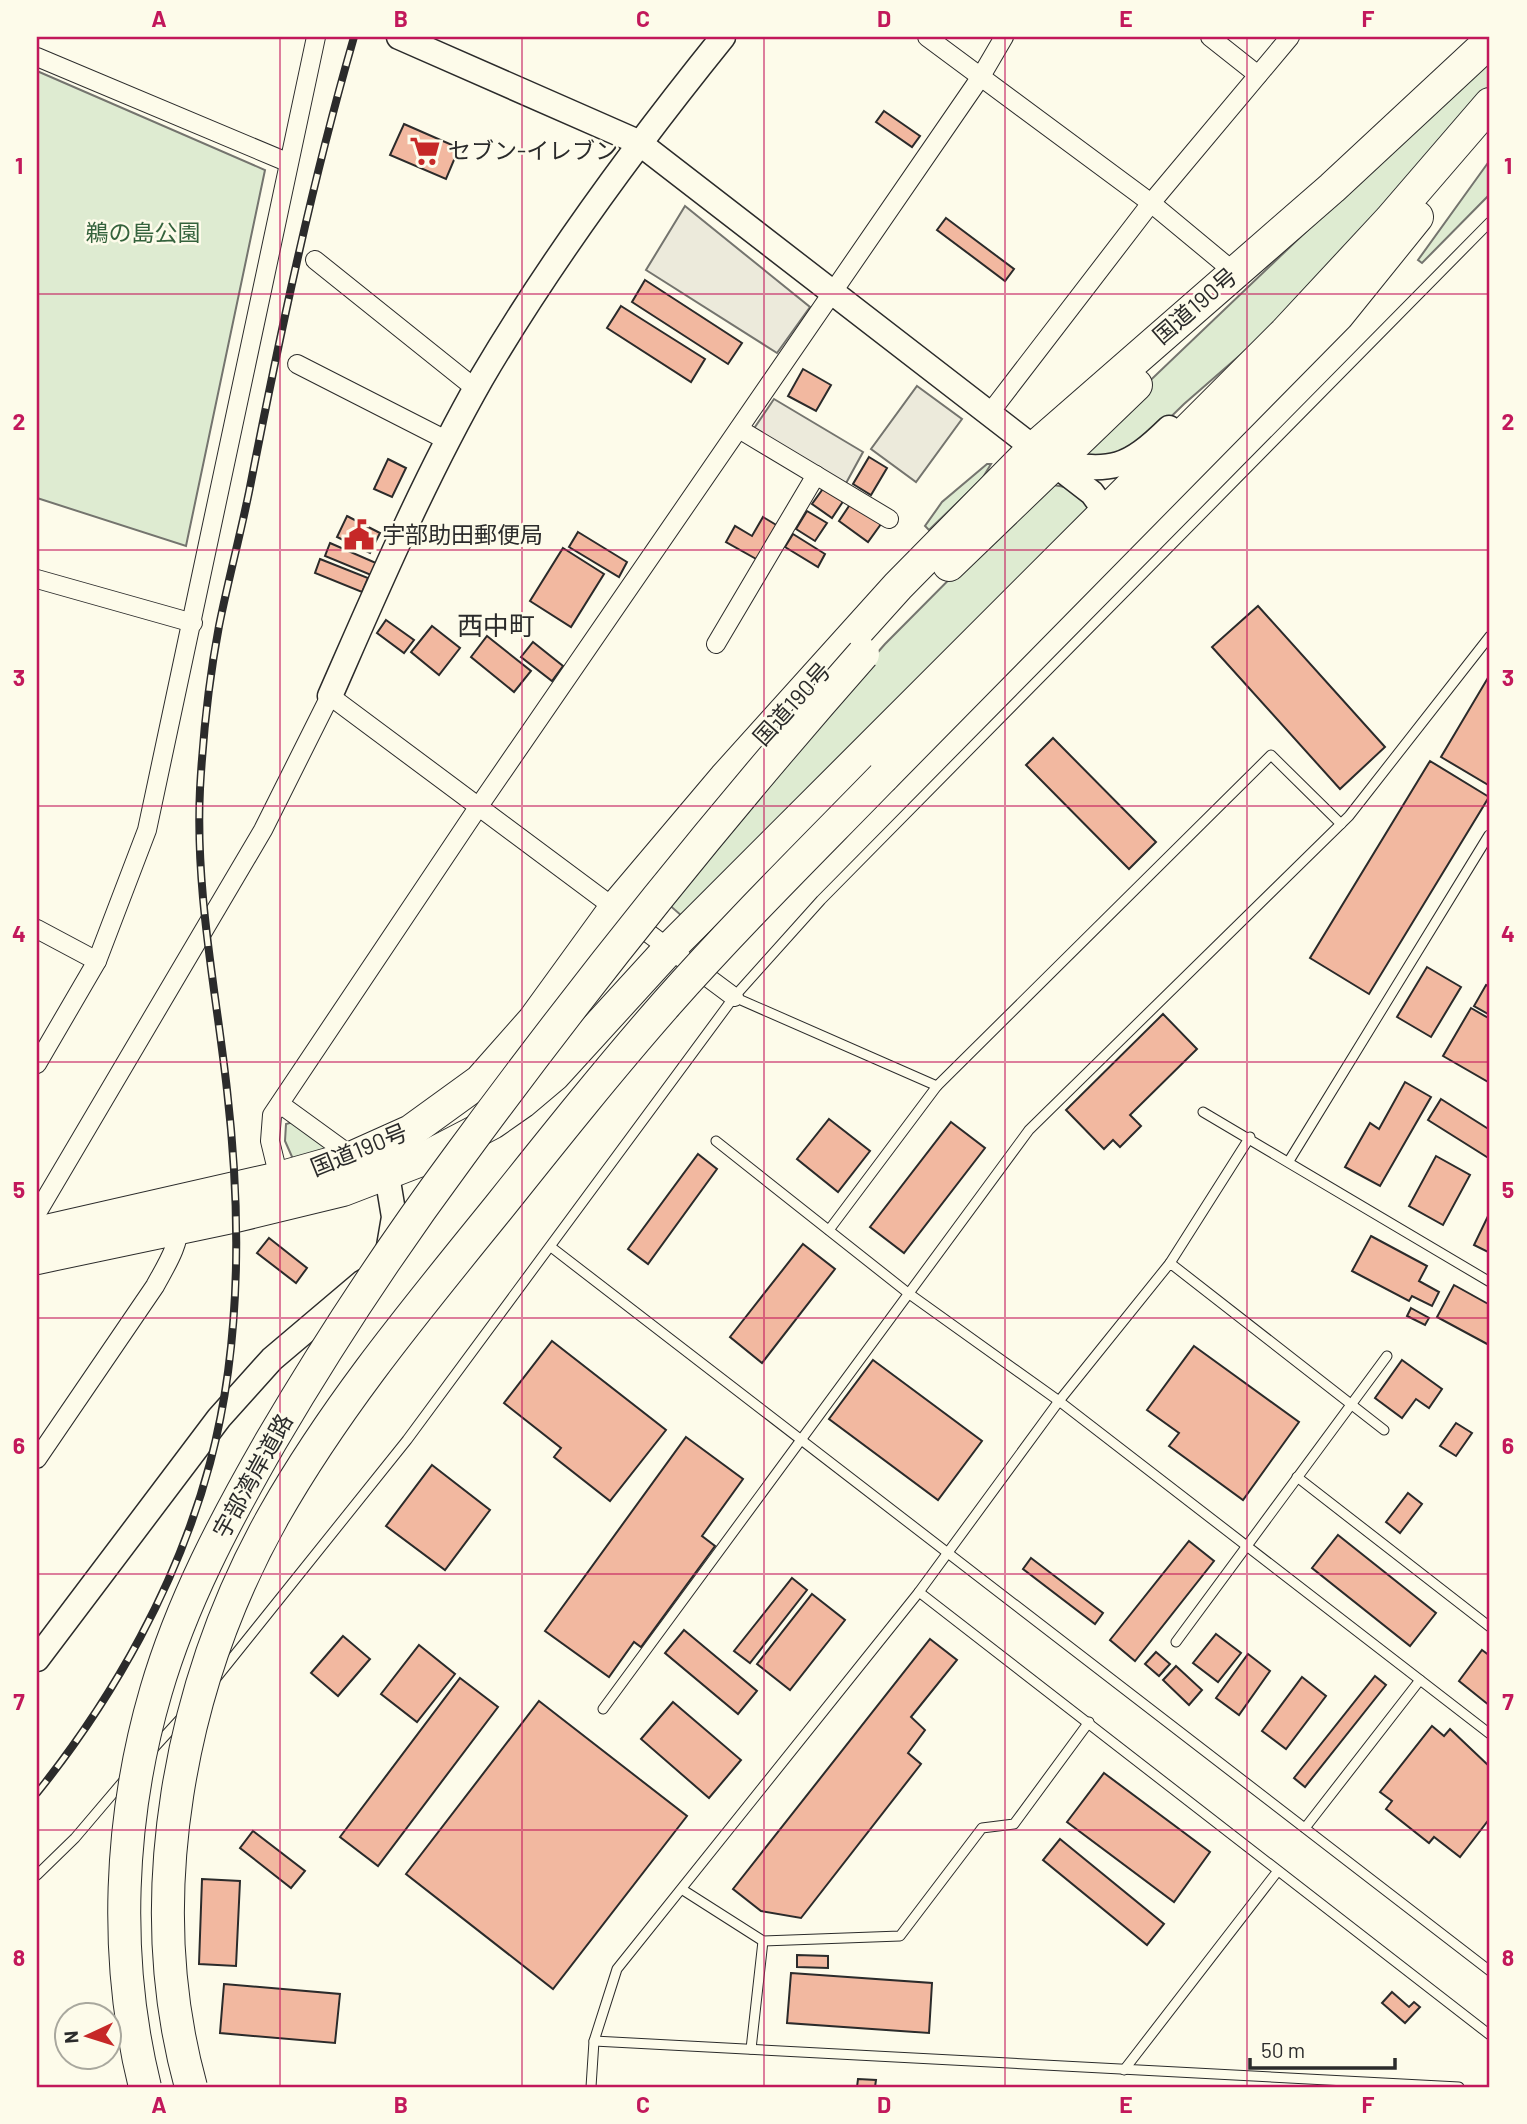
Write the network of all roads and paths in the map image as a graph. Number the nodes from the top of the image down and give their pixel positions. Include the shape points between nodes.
1 (316, 37) edge
2 (399, 37) edge
3 (723, 37) edge
4 (927, 37) edge
5 (1004, 37) edge
6 (1210, 37) edge
7 (1290, 37) edge
8 (1490, 41) edge
9 (37, 57) edge
10 (1258, 75) junction
11 (980, 78) junction
12 (1490, 106) edge
13 (638, 142) junction
14 (287, 162) junction
15 (1332, 188) junction
16 (1151, 203) junction
17 (1490, 222) edge
18 (315, 260) dead end
19 (1233, 271) junction
20 (831, 292) junction
21 (1285, 333) junction
22 (297, 364) dead end
23 (476, 389) junction
24 (989, 414) junction
25 (739, 429) junction
26 (448, 441) junction
27 (1044, 455) junction
28 (816, 475) junction
29 (1106, 512) junction
30 (889, 519) dead end
31 (1095, 560) junction
32 (37, 579) edge
33 (193, 623) junction
34 (1490, 636) edge
35 (716, 644) dead end
36 (330, 696) junction
37 (479, 806) junction
38 (1341, 824) junction
39 (1489, 835) edge
40 (616, 907) junction
41 (37, 929) edge
42 (669, 949) junction
43 (97, 961) junction
44 (734, 997) junction
45 (37, 1064) edge
46 (937, 1086) junction
47 (279, 1104) junction
48 (1203, 1112) dead end
49 (1250, 1137) junction
50 (716, 1141) dead end
51 (374, 1159) junction
52 (1289, 1161) junction
53 (279, 1178) junction
54 (37, 1213) edge
55 (176, 1215) junction
56 (829, 1230) junction
57 (37, 1233) edge
58 (551, 1247) junction
59 (37, 1258) edge
60 (1170, 1263) junction
61 (1490, 1282) edge
62 (908, 1293) junction
63 (1387, 1356) dead end
64 (1059, 1401) junction
65 (1352, 1404) junction
66 (1384, 1430) dead end
67 (802, 1440) junction
68 (37, 1459) edge
69 (1297, 1477) junction
70 (1246, 1545) junction
71 (948, 1554) junction
72 (919, 1592) junction
73 (1490, 1627) edge
74 (1176, 1642) dead end
75 (37, 1659) edge
76 (1420, 1680) junction
77 (603, 1709) dead end
78 (1089, 1722) junction
79 (1490, 1734) edge
80 (1305, 1828) junction
81 (1277, 1872) junction
82 (37, 1875) edge
83 (683, 1890) junction
84 (764, 1941) junction
85 (1490, 1971) edge
86 (1490, 2035) edge
87 (594, 2041) junction
88 (751, 2049) junction
89 (1124, 2070) junction
90 (1372, 2085) edge
91 (145, 2087) edge
92 (191, 2087) edge
93 (591, 2087) edge
94 (1459, 2087) edge

1 - 14 street
2 - 13 street
3 - 13 street
4 - 11 street
5 - 11 street
6 - 10 street
7 - 10 street
8 - 15 highway, 国道190号
9 - 14 street
10 - 16 street
11 - 16 street
11 - 20 street
12 - 21 highway, 国道190号
12 - 31 highway, 宇部湾岸道路 via 1403,237 1338,315
13 - 20 street
13 - 23 street via 591,207
14 - 33 street
15 - 19 highway, 国道190号
15 - 27 highway via 1248,279
16 - 19 street
16 - 24 street
17 - 44 lane via 821,900
18 - 23 street
19 - 27 highway, 国道190号
20 - 24 street
20 - 25 street
21 - 27 street via 1135,459 1108,467
21 - 29 highway, 国道190号
22 - 26 street
23 - 26 street
24 - 27 street
25 - 28 street
25 - 37 street
26 - 36 street
27 - 29 street via 1092,493
27 - 40 highway, 国道190号 via 898,586 724,778
27 - 91 highway, 宇部湾岸道路, bridge via 753,781 614,952 407,1227 341,1324 242,1493 183,1616 146,1732 127,1853 126,1976
28 - 30 street
28 - 35 street
29 - 31 street via 1107,539
29 - 42 highway, 国道190号
31 - 92 highway, 宇部湾岸道路, bridge via 668,1001 431,1290 299,1473 246,1570 221,1632 197,1706 180,1784 170,1869 169,1954
32 - 33 street
33 - 43 street via 147,830
34 - 38 lane
36 - 37 street
36 - 54 street via 264,830
37 - 40 street
37 - 47 street
38 - 46 lane via 1271,755
38 - 62 lane via 1029,1130
39 - 52 lane
40 - 42 street
40 - 51 highway, 国道190号 via 508,1053 443,1111
41 - 43 street
42 - 44 street
42 - 51 highway, 国道190号 via 554,1075 522,1102 454,1144
43 - 45 street
44 - 46 lane
44 - 58 lane
46 - 56 lane
47 - 51 street
47 - 53 street via 272,1115 270,1141
48 - 49 lane
49 - 52 lane
49 - 60 lane
50 - 56 lane
51 - 53 highway, 国道190号
51 - 55 highway, 国道190号 via 343,1190
51 - 75 street via 394,1217 387,1257 358,1288 272,1359 219,1418
52 - 61 lane
53 - 55 highway, 国道190号
55 - 57 highway, 国道190号
55 - 59 highway, 国道190号
55 - 68 street via 170,1258 155,1286
56 - 62 lane
58 - 67 lane
58 - 82 lane via 407,1440 204,1693 75,1839
60 - 64 lane
60 - 65 lane
62 - 64 lane
62 - 67 lane
63 - 65 lane
64 - 70 lane
64 - 71 lane
65 - 66 lane
65 - 69 lane
67 - 71 lane
67 - 77 lane
69 - 70 lane
69 - 73 lane
70 - 74 lane
70 - 76 lane
71 - 72 lane
71 - 80 lane
72 - 78 lane
72 - 83 lane
76 - 79 lane
76 - 80 lane
78 - 81 lane
78 - 84 lane via 1014,1824 982,1828 900,1936
80 - 85 lane
81 - 86 lane
81 - 89 lane
83 - 84 lane
83 - 87 lane via 617,1969
84 - 88 lane
87 - 88 lane
87 - 93 lane
88 - 89 lane
89 - 90 lane
90 - 94 lane

